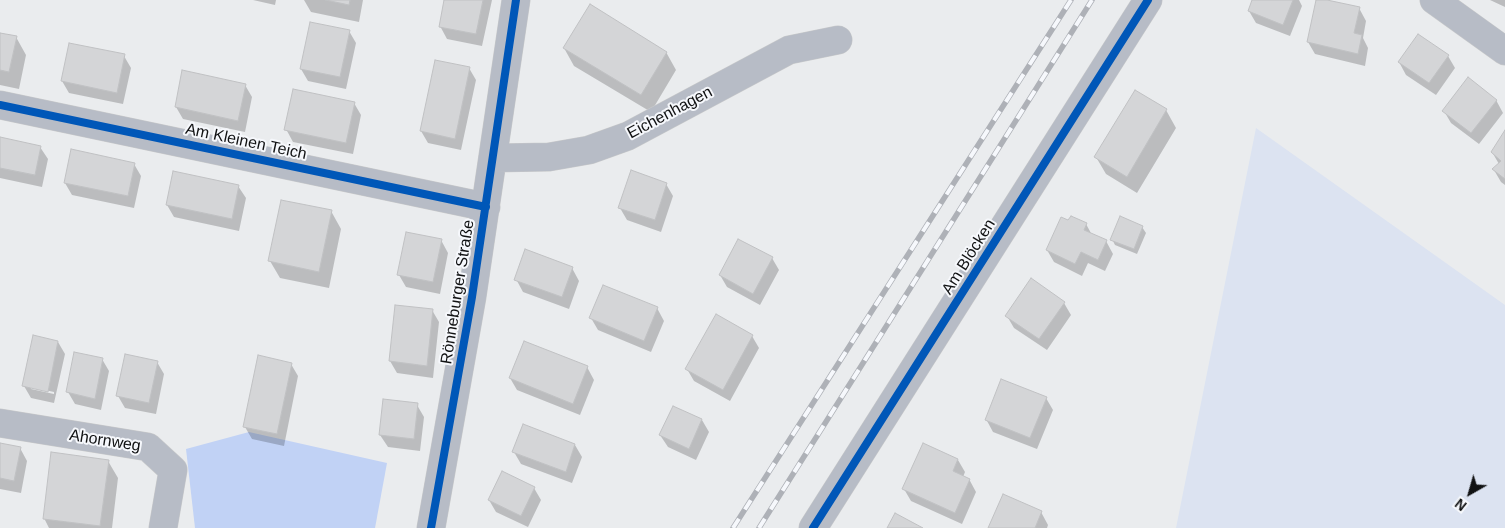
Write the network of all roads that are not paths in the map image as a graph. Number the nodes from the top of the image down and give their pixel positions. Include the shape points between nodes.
1 (516, 0) edge
2 (1148, 0) edge
3 (1434, 0) edge
4 (838, 40) dead end
5 (1505, 51) edge
6 (0, 105) edge
7 (494, 158) junction
8 (486, 207) junction
9 (0, 423) edge
10 (163, 528) edge
11 (431, 528) edge
12 (812, 528) edge

1 - 7 street, Rönneburger Straße
2 - 12 street, Am Blöcken
3 - 5 street
4 - 7 street, Eichenhagen via 789,50 628,136 589,150 549,157
6 - 8 street, Am Kleinen Teich
7 - 8 street, Rönneburger Straße
8 - 11 street, Rönneburger Straße
9 - 10 street, Ahornweg via 148,447 173,470

